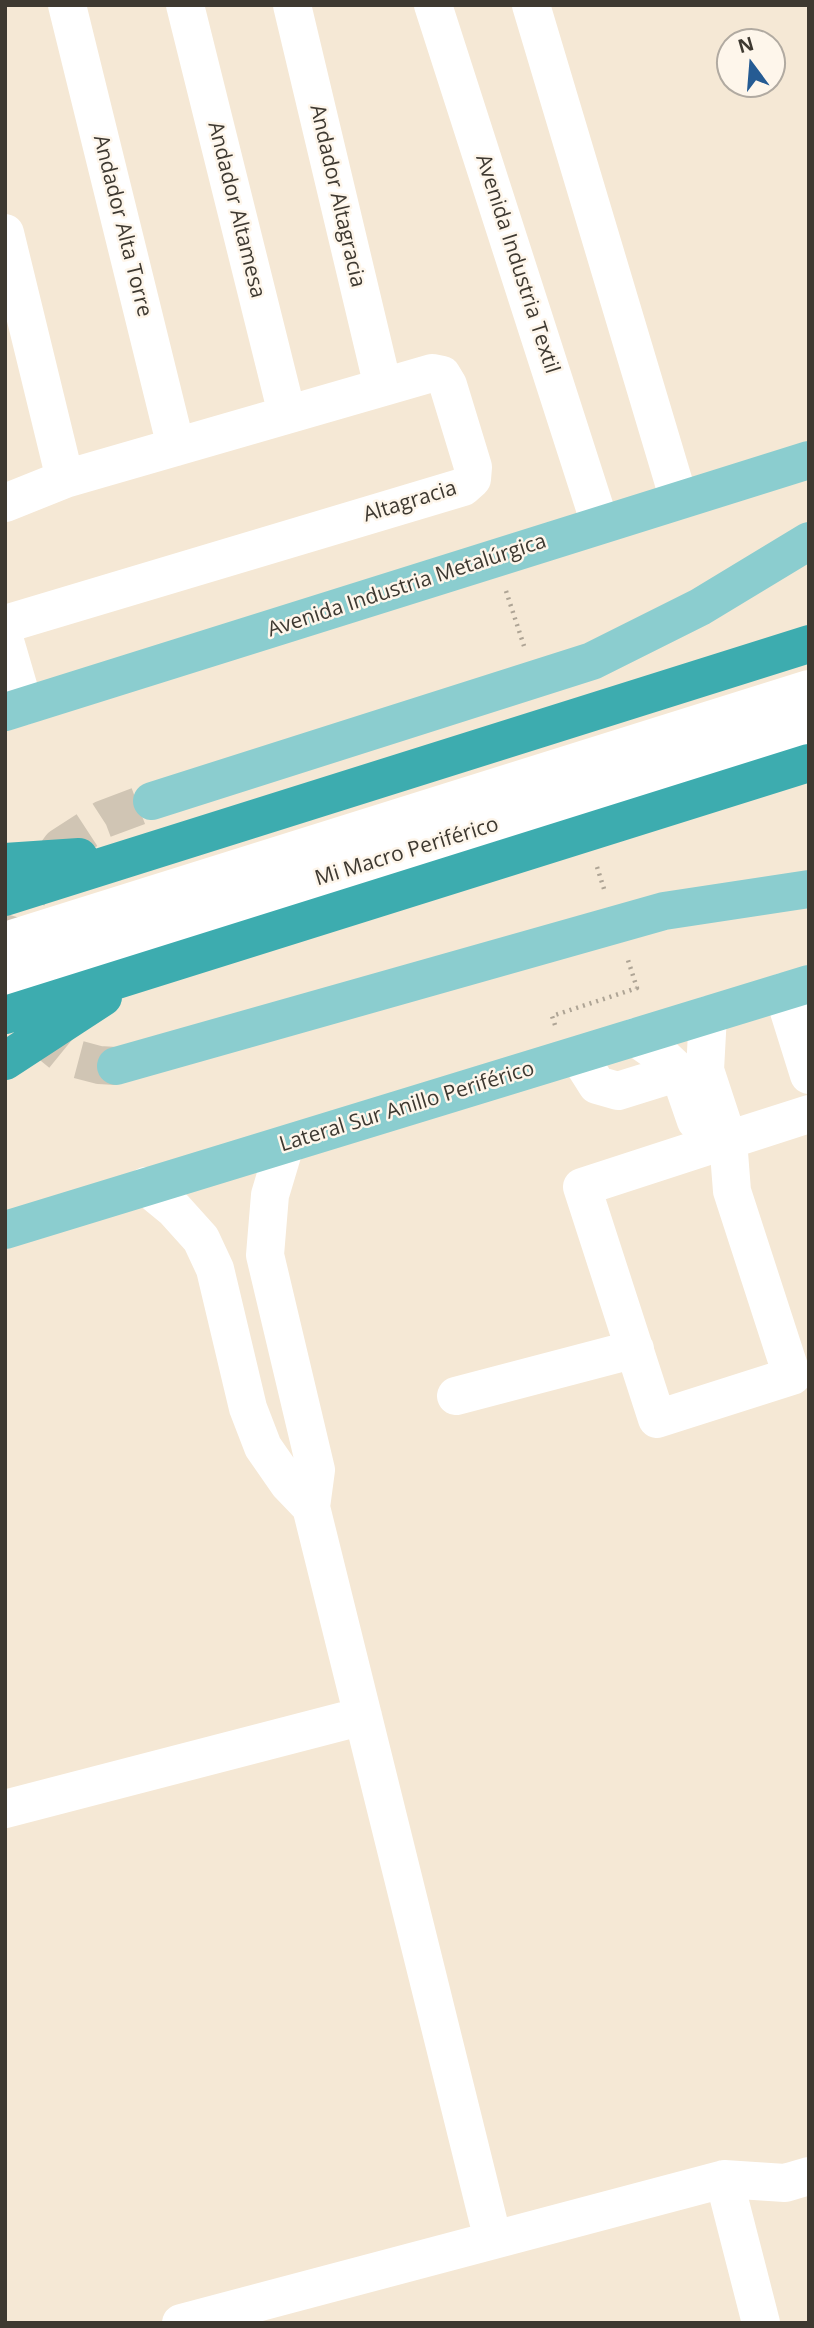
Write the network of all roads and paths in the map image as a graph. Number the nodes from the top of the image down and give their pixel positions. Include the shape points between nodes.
1 (67, 5) edge
2 (184, 5) edge
3 (292, 5) edge
4 (433, 5) edge
5 (531, 5) edge
6 (5, 233) edge
7 (383, 387) junction
8 (287, 414) junction
9 (176, 447) junction
10 (809, 460) edge
11 (65, 479) junction
12 (679, 500) junction
13 (5, 503) edge
14 (600, 524) junction
15 (809, 541) edge
16 (5, 624) edge
17 (5, 641) edge
18 (809, 644) edge
19 (809, 689) edge
20 (15, 709) edge
21 (809, 726) edge
22 (809, 763) edge
23 (152, 801) tunnel mouth
24 (140, 853) junction
25 (5, 862) edge
26 (809, 889) edge
27 (5, 897) edge
28 (5, 941) edge
29 (142, 972) junction
30 (5, 979) edge
31 (796, 988) edge
32 (5, 1015) edge
33 (708, 1015) junction
34 (635, 1037) junction
35 (578, 1055) junction
36 (5, 1061) edge
37 (116, 1066) tunnel mouth
38 (678, 1072) junction
39 (809, 1075) edge
40 (809, 1114) edge
41 (716, 1144) junction
42 (285, 1145) junction
43 (146, 1186) junction
44 (5, 1230) edge
45 (265, 1255) junction
46 (215, 1269) junction
47 (635, 1349) junction
48 (456, 1396) dead end
49 (311, 1507) junction
50 (363, 1716) junction
51 (5, 1809) edge
52 (809, 2176) edge
53 (724, 2179) junction
54 (493, 2240) junction
55 (181, 2323) edge
56 (761, 2323) edge

1 - 9 street, Andador Alta Torre
2 - 8 street, Andador Altamesa
3 - 7 street, Andador Altagracia
4 - 14 street, Avenida Industria Textil
5 - 12 street
6 - 11 street
7 - 8 street, Altagracia
7 - 16 street, Altagracia via 442,374 473,467 472,479 463,487
8 - 9 street, Altagracia
9 - 11 street, Altagracia
10 - 12 main road, Avenida Industria Metalúrgica
11 - 13 street, Altagracia
12 - 14 main road, Avenida Industria Metalúrgica
14 - 20 main road, Avenida Industria Metalúrgica
15 - 23 main road via 700,607 592,661
17 - 20 street
18 - 24 highway
19 - 28 street, Mi Macro Periférico
21 - 30 street, Mi Macro Periférico
22 - 29 highway
24 - 25 highway
24 - 27 highway
26 - 37 main road via 664,911
29 - 32 highway
29 - 36 highway
31 - 33 main road, Lateral Sur Anillo Periférico
31 - 39 street
33 - 34 main road, Lateral Sur Anillo Periférico
33 - 41 street via 705,1070
34 - 35 main road, Lateral Sur Anillo Periférico
34 - 38 street
35 - 38 street via 597,1085 618,1091
35 - 42 main road, Lateral Sur Anillo Periférico
38 - 41 street
40 - 41 street
41 - 47 street via 582,1187
41 - 47 street via 792,1376 657,1419
42 - 43 main road, Lateral Sur Anillo Periférico
42 - 45 street via 270,1195
43 - 44 main road, Lateral Sur Anillo Periférico
43 - 46 street via 201,1239
45 - 46 street
45 - 49 street via 316,1470
46 - 49 street via 248,1408 263,1447
47 - 48 street
49 - 50 street
50 - 51 street
50 - 54 street
52 - 53 street via 785,2183
53 - 54 street
53 - 56 street
54 - 55 street

